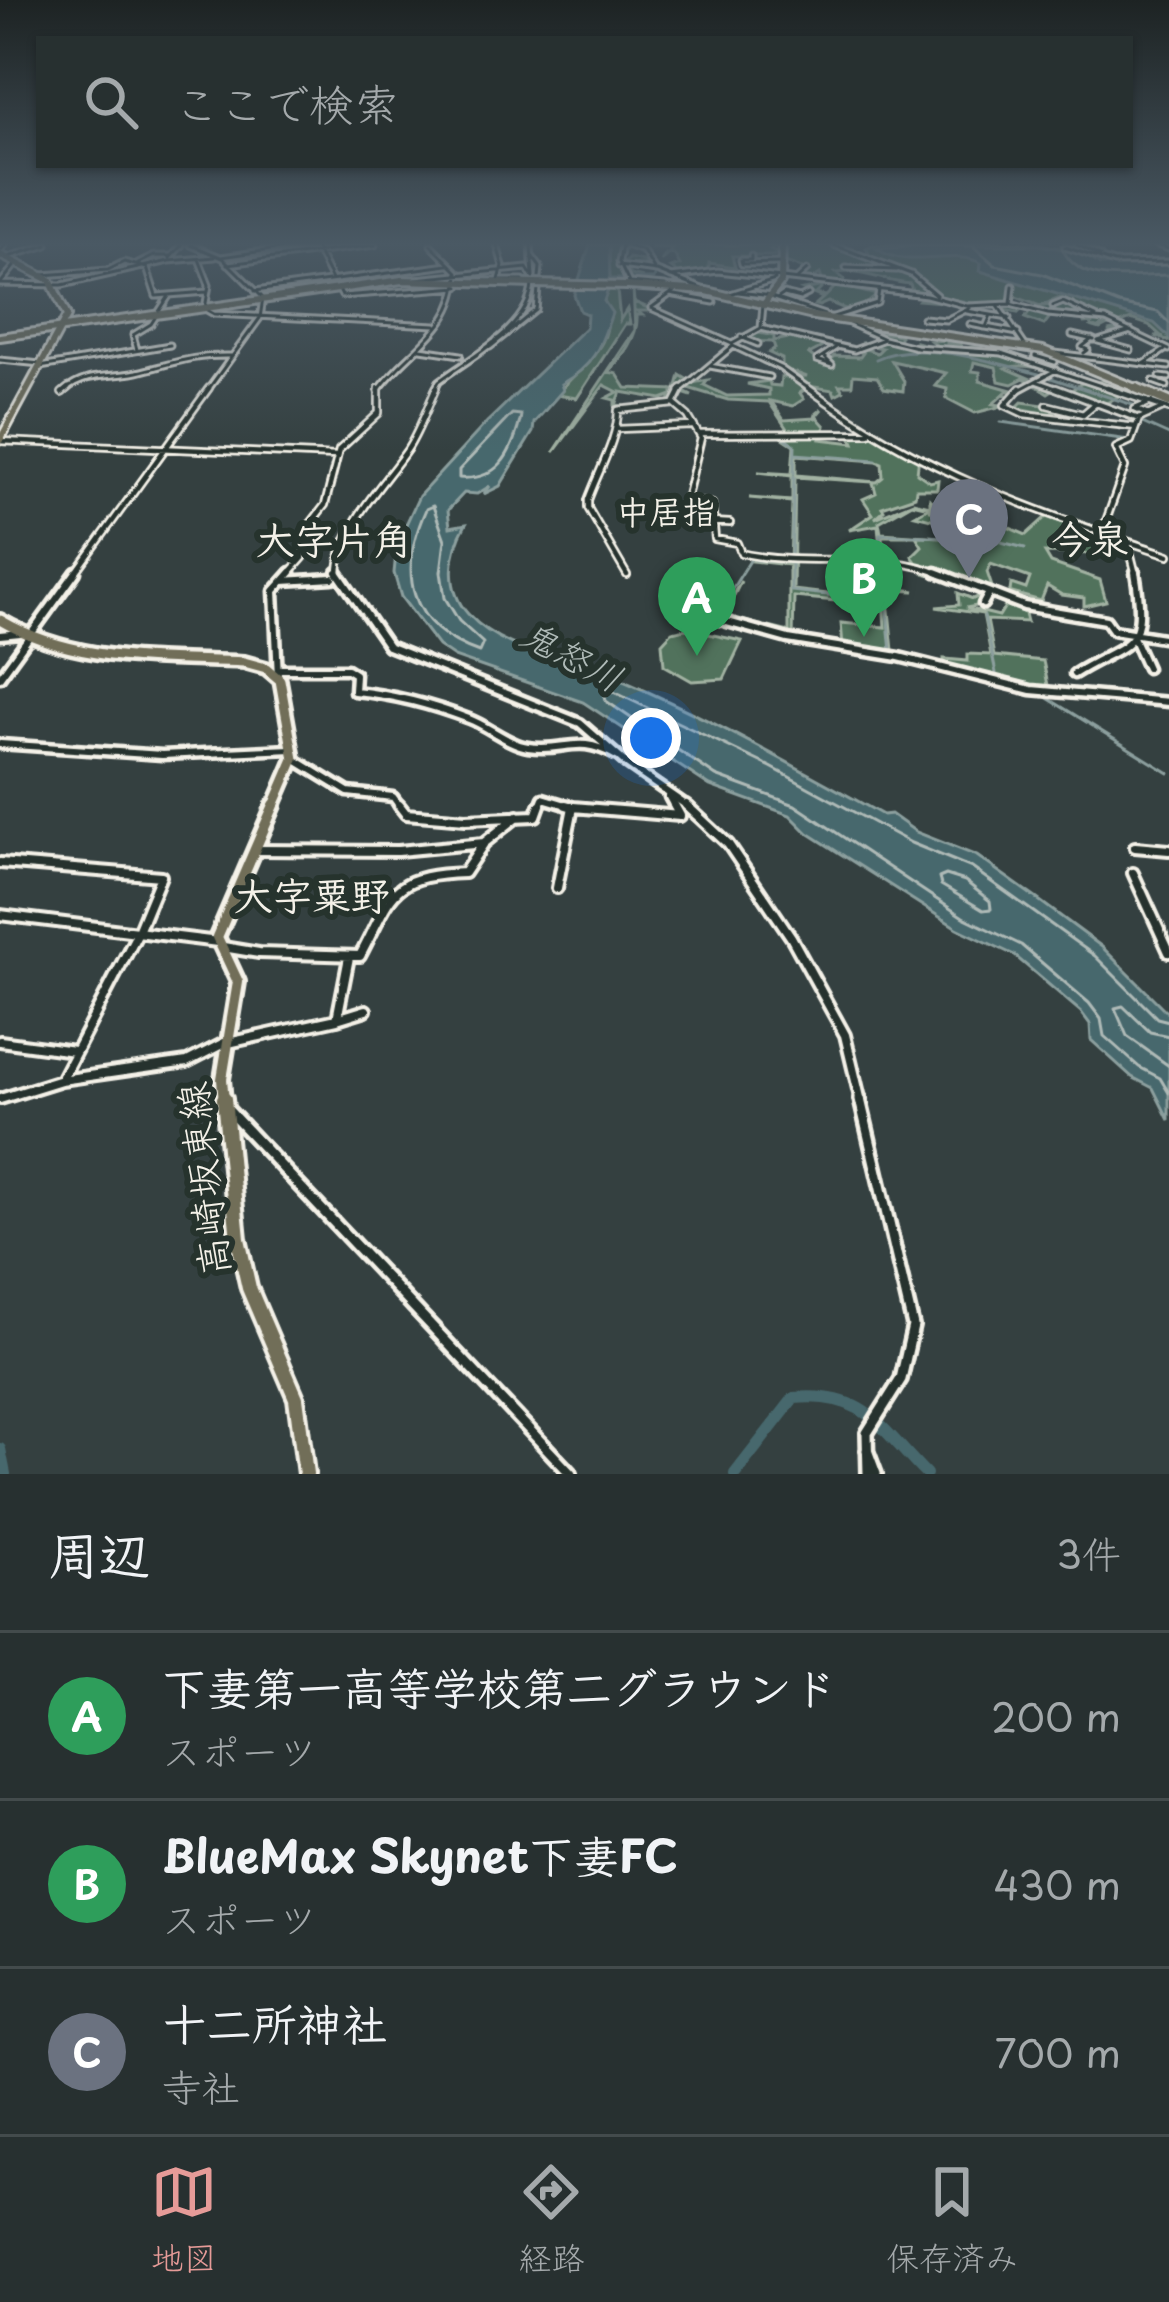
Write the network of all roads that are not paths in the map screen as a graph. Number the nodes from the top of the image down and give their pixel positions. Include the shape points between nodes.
1 (67, 314) edge
2 (158, 314) joint
3 (214, 314) edge
4 (229, 314) joint
5 (261, 314) edge
6 (450, 314) edge
7 (525, 314) edge
8 (534, 314) edge
9 (664, 314) edge
10 (762, 314) edge
11 (808, 314) edge
12 (819, 314) edge
13 (851, 314) edge
14 (958, 314) edge
15 (988, 314) edge
16 (1004, 314) edge
17 (1047, 314) edge
18 (1088, 314) edge
19 (992, 315) junction
20 (845, 316) junction
21 (927, 316) dead end
22 (260, 318) junction
23 (830, 318) junction
24 (1009, 318) junction
25 (1099, 319) junction
26 (970, 324) dead end
27 (440, 326) junction
28 (64, 328) junction
29 (761, 328) junction
30 (988, 329) junction
31 (1134, 330) junction
32 (503, 331) junction
33 (1018, 333) junction
34 (1072, 334) dead end
35 (0, 337) edge
36 (742, 337) junction
37 (884, 339) junction
38 (1095, 340) junction
39 (758, 344) dead end
40 (170, 345) dead end
41 (732, 345) junction
42 (838, 346) junction
43 (1026, 347) junction
44 (421, 349) junction
45 (136, 350) junction
46 (1130, 350) dead end
47 (1168, 350) edge
48 (461, 355) dead end
49 (1033, 355) junction
50 (232, 356) junction
51 (1069, 356) junction
52 (826, 358) dead end
53 (0, 360) edge
54 (65, 364) junction
55 (1144, 364) junction
56 (40, 365) junction
57 (710, 366) junction
58 (1169, 367) edge
59 (1056, 370) junction
60 (770, 376) dead end
61 (82, 377) junction
62 (1160, 377) dead end
63 (1035, 381) junction
64 (1153, 381) dead end
65 (1169, 385) edge
66 (62, 393) dead end
67 (1154, 400) junction
68 (1096, 403) junction
69 (674, 404) junction
70 (1048, 405) dead end
71 (1062, 409) junction
72 (1166, 409) edge
73 (1148, 415) junction
74 (1059, 417) junction
75 (1139, 419) junction
76 (695, 426) junction
77 (618, 428) junction
78 (1136, 428) junction
79 (873, 433) junction
80 (700, 434) junction
81 (0, 440) edge
82 (164, 448) junction
83 (336, 456) junction
84 (711, 522) junction
85 (730, 523) dead end
86 (1101, 535) junction
87 (1128, 543) junction
88 (1169, 556) edge
89 (627, 575) dead end
90 (333, 578) dead end
91 (280, 581) junction
92 (989, 592) junction
93 (983, 604) dead end
94 (0, 620) edge
95 (720, 620) dead end
96 (0, 634) edge
97 (23, 634) junction
98 (1133, 636) junction
99 (1169, 639) edge
100 (1147, 668) dead end
101 (279, 673) junction
102 (1074, 674) dead end
103 (0, 676) edge
104 (1169, 702) edge
105 (0, 744) edge
106 (293, 754) junction
107 (620, 757) junction
108 (664, 789) junction
109 (573, 806) junction
110 (518, 816) junction
111 (484, 842) junction
112 (1135, 847) dead end
113 (255, 850) junction
114 (1169, 850) edge
115 (0, 863) edge
116 (1132, 873) dead end
117 (557, 888) dead end
118 (0, 915) edge
119 (137, 934) junction
120 (219, 944) junction
121 (1169, 952) edge
122 (349, 957) junction
123 (367, 1010) dead end
124 (337, 1019) junction
125 (0, 1041) edge
126 (225, 1043) junction
127 (75, 1052) junction
128 (61, 1080) junction
129 (0, 1099) edge
130 (224, 1107) junction
131 (306, 1474) edge
132 (572, 1474) edge
133 (872, 1474) edge

1 - 28 main road
2 - 28 highway
2 - 45 street via 133,334
3 - 4 street
4 - 22 street
5 - 22 street
6 - 27 street
7 - 32 street
8 - 32 street via 490,347
9 - 41 street
10 - 29 street
11 - 23 highway
12 - 23 street
13 - 20 street
14 - 21 street
15 - 19 street
16 - 24 street
17 - 25 street
18 - 25 street
19 - 24 street
19 - 30 street
20 - 23 highway
20 - 37 street
20 - 43 highway
22 - 27 street
22 - 50 street
24 - 33 street
25 - 31 street
26 - 30 street
27 - 44 street
28 - 35 highway
28 - 56 main road
29 - 36 street
29 - 42 street
30 - 33 street
31 - 38 street
31 - 47 street
32 - 107 street via 439,380 410,446 341,550 338,572 388,646 562,712
33 - 43 street
34 - 38 street
36 - 39 street
36 - 41 street
37 - 42 street via 854,350
37 - 49 street
38 - 46 street
38 - 51 street
40 - 45 street
41 - 57 street
41 - 79 street
42 - 52 street
43 - 49 highway
44 - 48 street
44 - 83 street via 378,389 379,413
45 - 54 street
47 - 55 street
49 - 51 highway
49 - 59 street
50 - 61 street via 194,355
50 - 82 street
51 - 55 street
51 - 67 highway
53 - 56 street
54 - 56 street
54 - 61 street
55 - 58 street
56 - 81 main road
57 - 60 street
57 - 69 street
59 - 63 street
59 - 67 street
61 - 66 street
62 - 65 street
63 - 68 street
63 - 74 street via 1006,406
64 - 65 street
65 - 67 street
67 - 72 highway
67 - 73 street via 1135,410
68 - 71 street via 1084,414
68 - 75 street
69 - 76 street
69 - 77 street via 621,407
70 - 71 street
71 - 74 street
72 - 73 street
73 - 75 street
74 - 78 street
75 - 78 street
76 - 77 street
76 - 80 street
77 - 89 street via 587,506
78 - 86 street via 1116,448 1126,467
79 - 80 street
79 - 86 street via 1019,507
80 - 84 street via 703,455 686,500 712,504
81 - 82 street
82 - 83 street
82 - 97 street
83 - 91 street via 303,558
84 - 85 street
84 - 92 street via 715,539 737,543 750,556 911,562
86 - 87 street
87 - 88 street
87 - 98 street via 1141,596
90 - 91 street
91 - 101 street via 273,604
92 - 93 street
92 - 98 street via 1106,620
94 - 97 main road
95 - 104 street via 1029,689
96 - 97 street
97 - 101 main road via 82,651 252,663
97 - 103 street
98 - 99 street
98 - 100 street
98 - 102 street via 1122,651
101 - 106 main road
101 - 107 street via 347,669 355,674 354,691 412,697 526,747 595,742
105 - 106 street
106 - 110 street via 348,792 393,797 406,814
106 - 113 main road
107 - 108 street
108 - 109 street via 680,816
108 - 133 street via 757,881 845,1035 913,1326 901,1379 867,1440
109 - 110 street via 543,798 536,816
109 - 117 street
110 - 111 street
111 - 113 street
111 - 122 street via 461,875 421,875 395,890 363,954
112 - 114 street
113 - 120 main road via 220,922
115 - 119 street via 161,876
116 - 121 street
118 - 119 street
119 - 120 street
119 - 127 street
120 - 122 street
120 - 126 main road, 高崎坂東線 via 238,986
122 - 124 street
123 - 124 street
124 - 126 street
125 - 127 street
126 - 128 street via 187,1062
126 - 130 main road, 高崎坂東線
127 - 128 street
128 - 129 street
130 - 131 main road, 高崎坂東線 via 242,1262 296,1399
130 - 132 street

